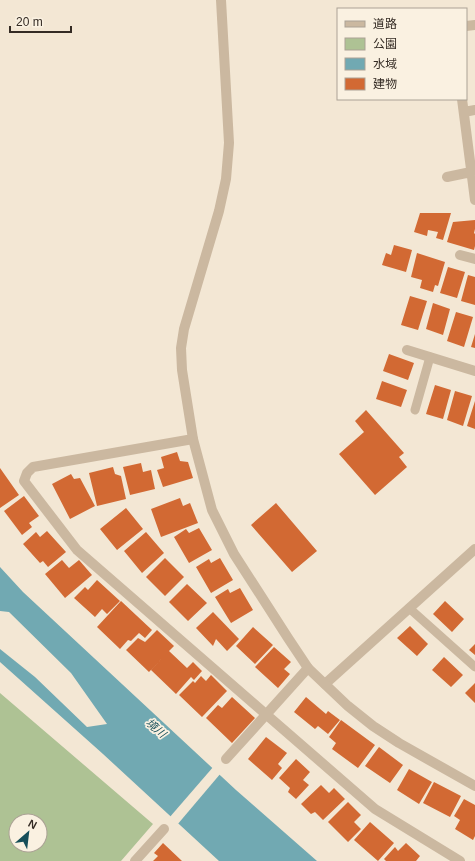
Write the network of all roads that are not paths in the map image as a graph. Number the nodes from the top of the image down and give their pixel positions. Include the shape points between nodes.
1 (221, 0) edge
2 (462, 100) edge
3 (475, 110) edge
4 (464, 112) junction
5 (471, 172) junction
6 (447, 177) dead end
7 (475, 200) edge
8 (460, 255) dead end
9 (475, 259) edge
10 (407, 350) dead end
11 (430, 357) junction
12 (475, 371) edge
13 (415, 410) dead end
14 (193, 439) junction
15 (475, 549) edge
16 (409, 608) junction
17 (475, 667) edge
18 (308, 668) junction
19 (325, 684) junction
20 (266, 714) junction
21 (226, 759) dead end
22 (475, 786) edge
23 (164, 829) dead end
24 (135, 861) edge
25 (460, 861) edge

1 - 14 street via 229,143 226,179 181,348
2 - 4 street
3 - 4 street
4 - 5 street
5 - 6 street
5 - 7 street
8 - 9 street
10 - 11 street
11 - 12 street
11 - 13 lane
14 - 18 street via 212,510 234,554
14 - 20 street via 33,467 24,481 77,550
15 - 16 street
16 - 17 lane
16 - 19 street
18 - 19 street
18 - 20 street
19 - 22 street via 374,726
20 - 21 street
20 - 25 street via 375,809
23 - 24 street

